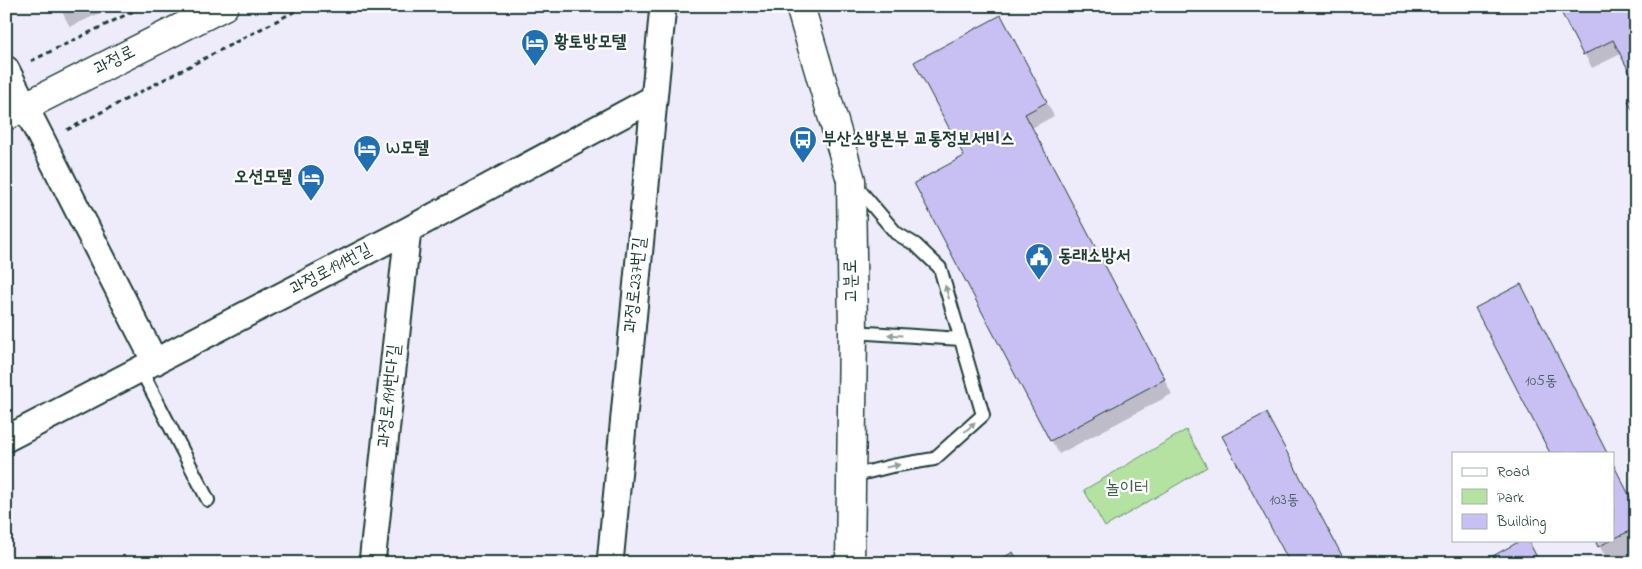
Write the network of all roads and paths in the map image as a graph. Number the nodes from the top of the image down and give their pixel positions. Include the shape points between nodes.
1 (144, 6) edge
2 (224, 6) edge
3 (305, 6) edge
4 (663, 6) edge
5 (800, 6) edge
6 (15, 66) edge
7 (654, 98) junction
8 (16, 111) edge
9 (66, 130) dead end
10 (14, 158) dead end
11 (6, 162) edge
12 (850, 180) junction
13 (408, 230) junction
14 (853, 332) junction
15 (961, 339) junction
16 (148, 366) junction
17 (6, 439) edge
18 (852, 476) junction
19 (208, 500) dead end
20 (372, 563) edge
21 (610, 563) edge
22 (850, 563) edge

1 - 6 path
2 - 8 main road, 과정로
3 - 9 path
4 - 7 street, 과정로237번길
5 - 12 main road, 고분로
6 - 8 street
7 - 13 street, 과정로191번길
7 - 21 street, 과정로237번길
8 - 16 street
10 - 11 path
12 - 14 main road, 고분로
15 -> 12 lane via 940,268 916,245 896,234
13 - 16 street, 과정로191번길
13 - 20 street, 과정로191번다길
15 -> 14 lane
14 - 18 main road, 고분로
18 -> 15 lane via 934,459 983,415
16 - 17 street, 과정로191번길
16 - 19 lane
18 - 22 main road, 고분로

